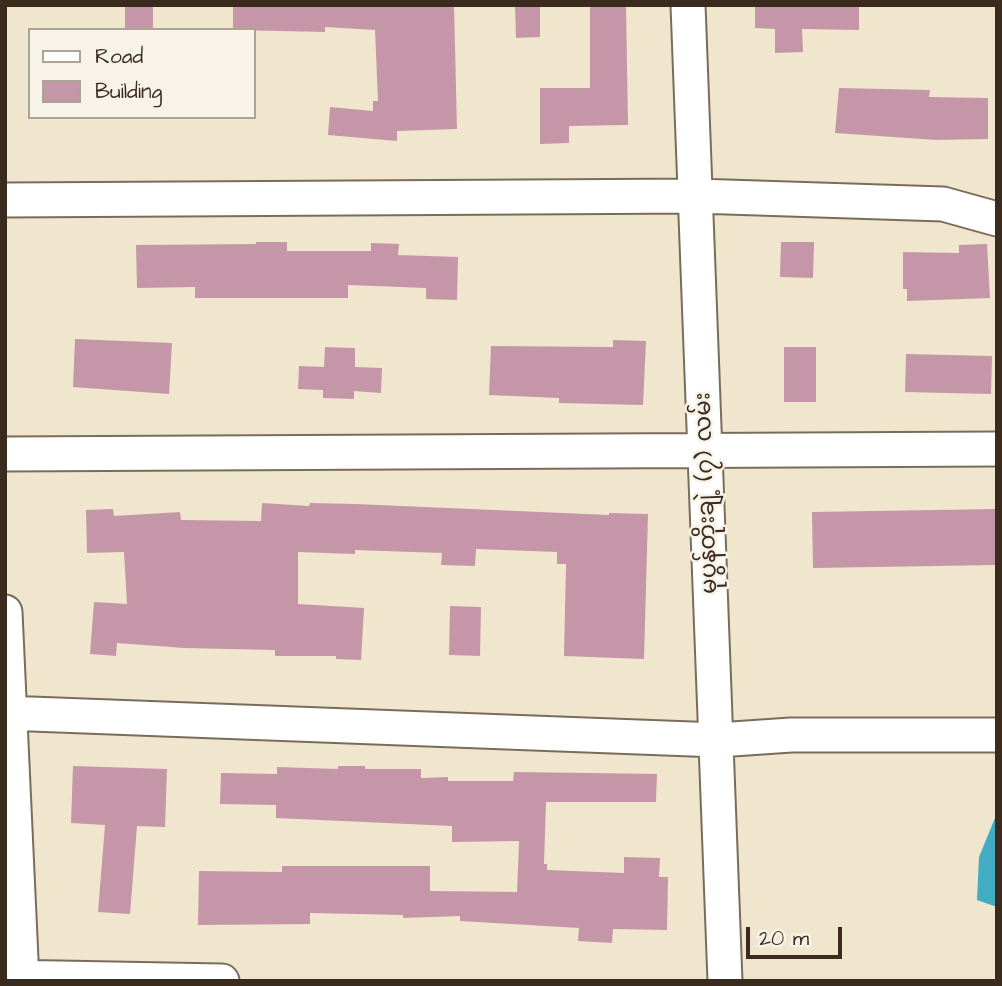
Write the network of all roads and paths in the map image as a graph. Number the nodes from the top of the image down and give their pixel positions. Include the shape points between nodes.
1 (688, 5) edge
2 (696, 196) junction
3 (5, 200) edge
4 (997, 219) edge
5 (706, 449) junction
6 (997, 449) edge
7 (5, 454) edge
8 (5, 612) edge
9 (8, 713) edge
10 (997, 735) edge
11 (718, 740) junction
12 (16, 978) edge
13 (222, 981) edge
14 (726, 981) edge

1 - 2 street, မုပွန်တိုးချဲ့ (၇) လမ်း
2 - 3 street
2 - 4 street via 943,204
2 - 5 street, မုပွန်တိုးချဲ့ (၇) လမ်း
5 - 6 street
5 - 7 street
5 - 11 street, မုပွန်တိုးချဲ့ (၇) လမ်း
8 - 9 street
9 - 11 street
9 - 12 street
10 - 11 street via 791,735
11 - 14 street, မုပွန်တိုးချဲ့ (၇) လမ်း
12 - 13 street

